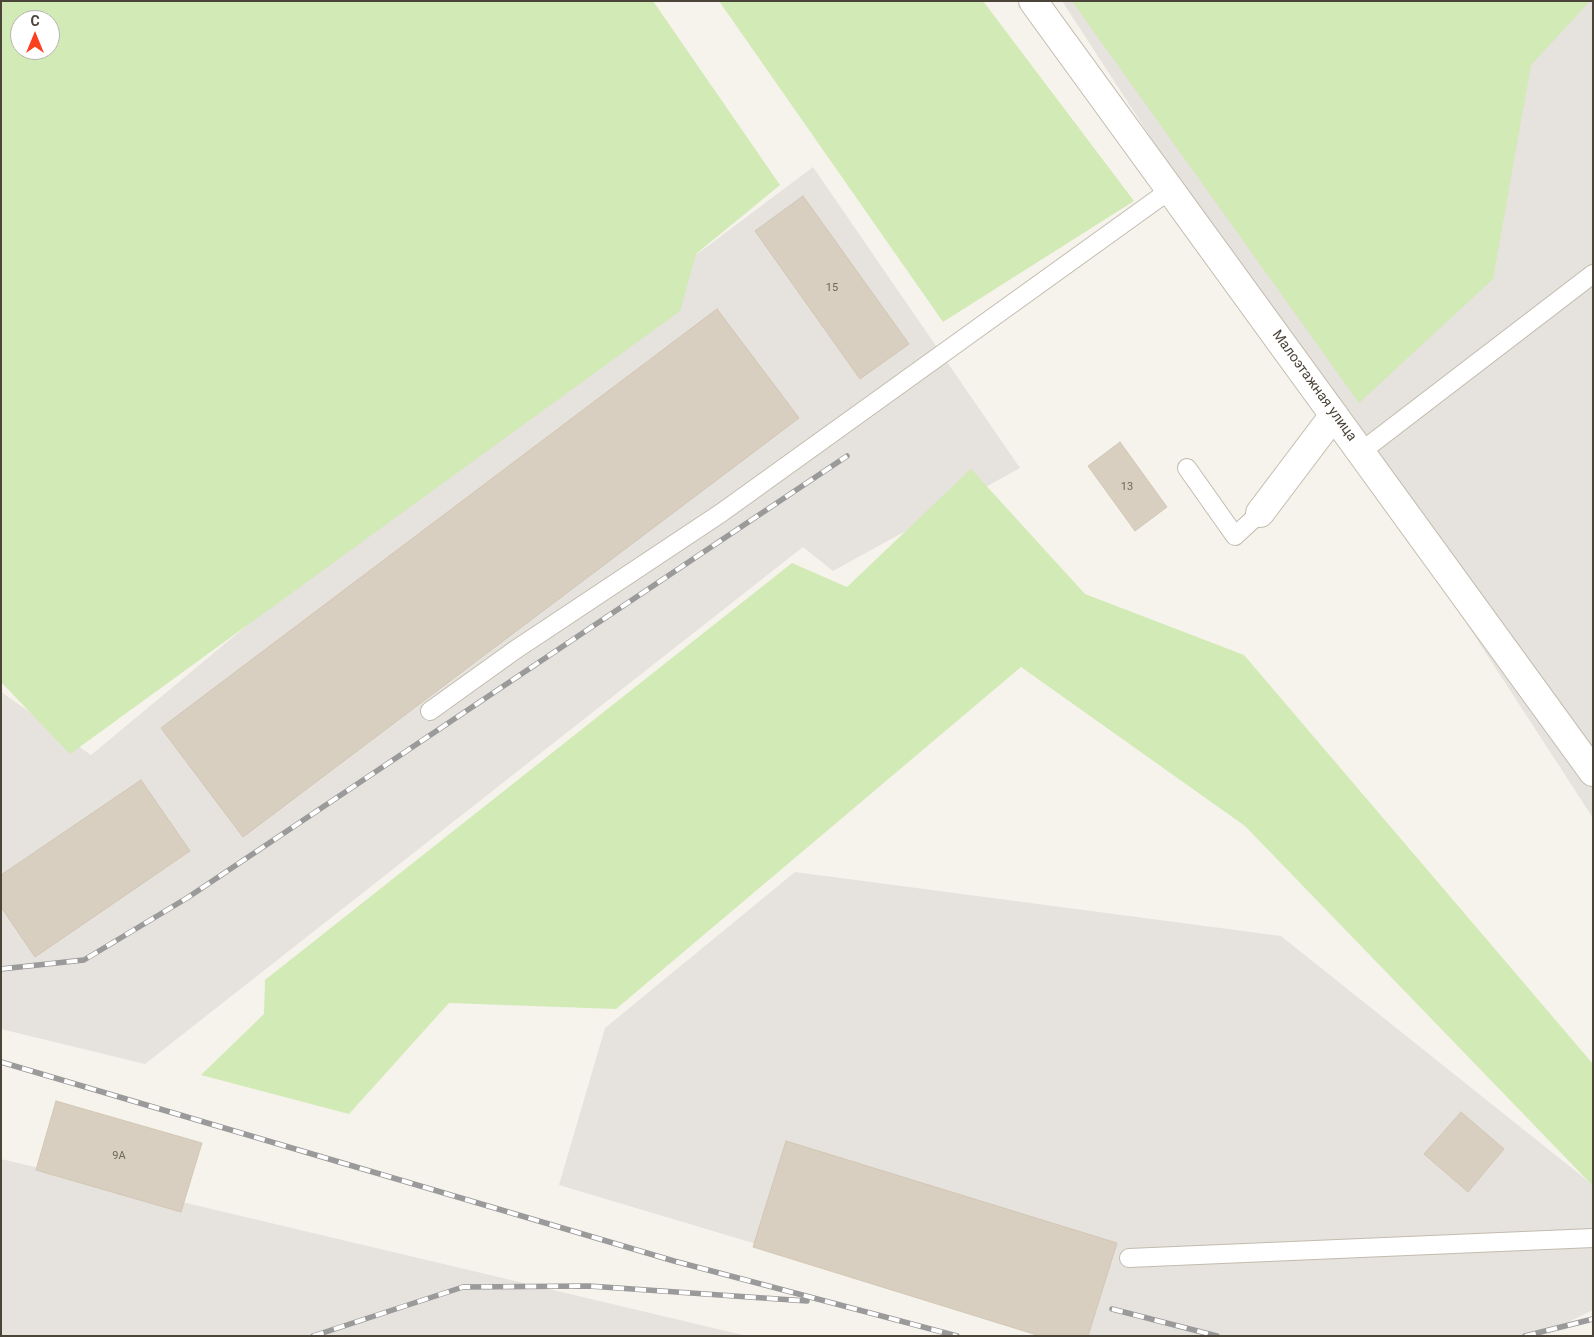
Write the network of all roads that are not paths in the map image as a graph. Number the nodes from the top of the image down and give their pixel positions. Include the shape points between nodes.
1 (1033, 1) edge
2 (1170, 190) junction
3 (1593, 274) edge
4 (1334, 415) junction
5 (1362, 451) junction
6 (1187, 468) dead end
7 (1260, 513) joint
8 (430, 711) dead end
9 (1593, 772) edge
10 (1593, 1238) edge
11 (1129, 1258) dead end

1 - 2 street, Малоэтажная улица
2 - 4 street, Малоэтажная улица
2 - 8 lane via 721,513 515,650
3 - 5 lane
4 - 5 street, Малоэтажная улица
4 - 7 street
5 - 9 street, Малоэтажная улица
6 - 7 lane via 1236,536
10 - 11 lane

